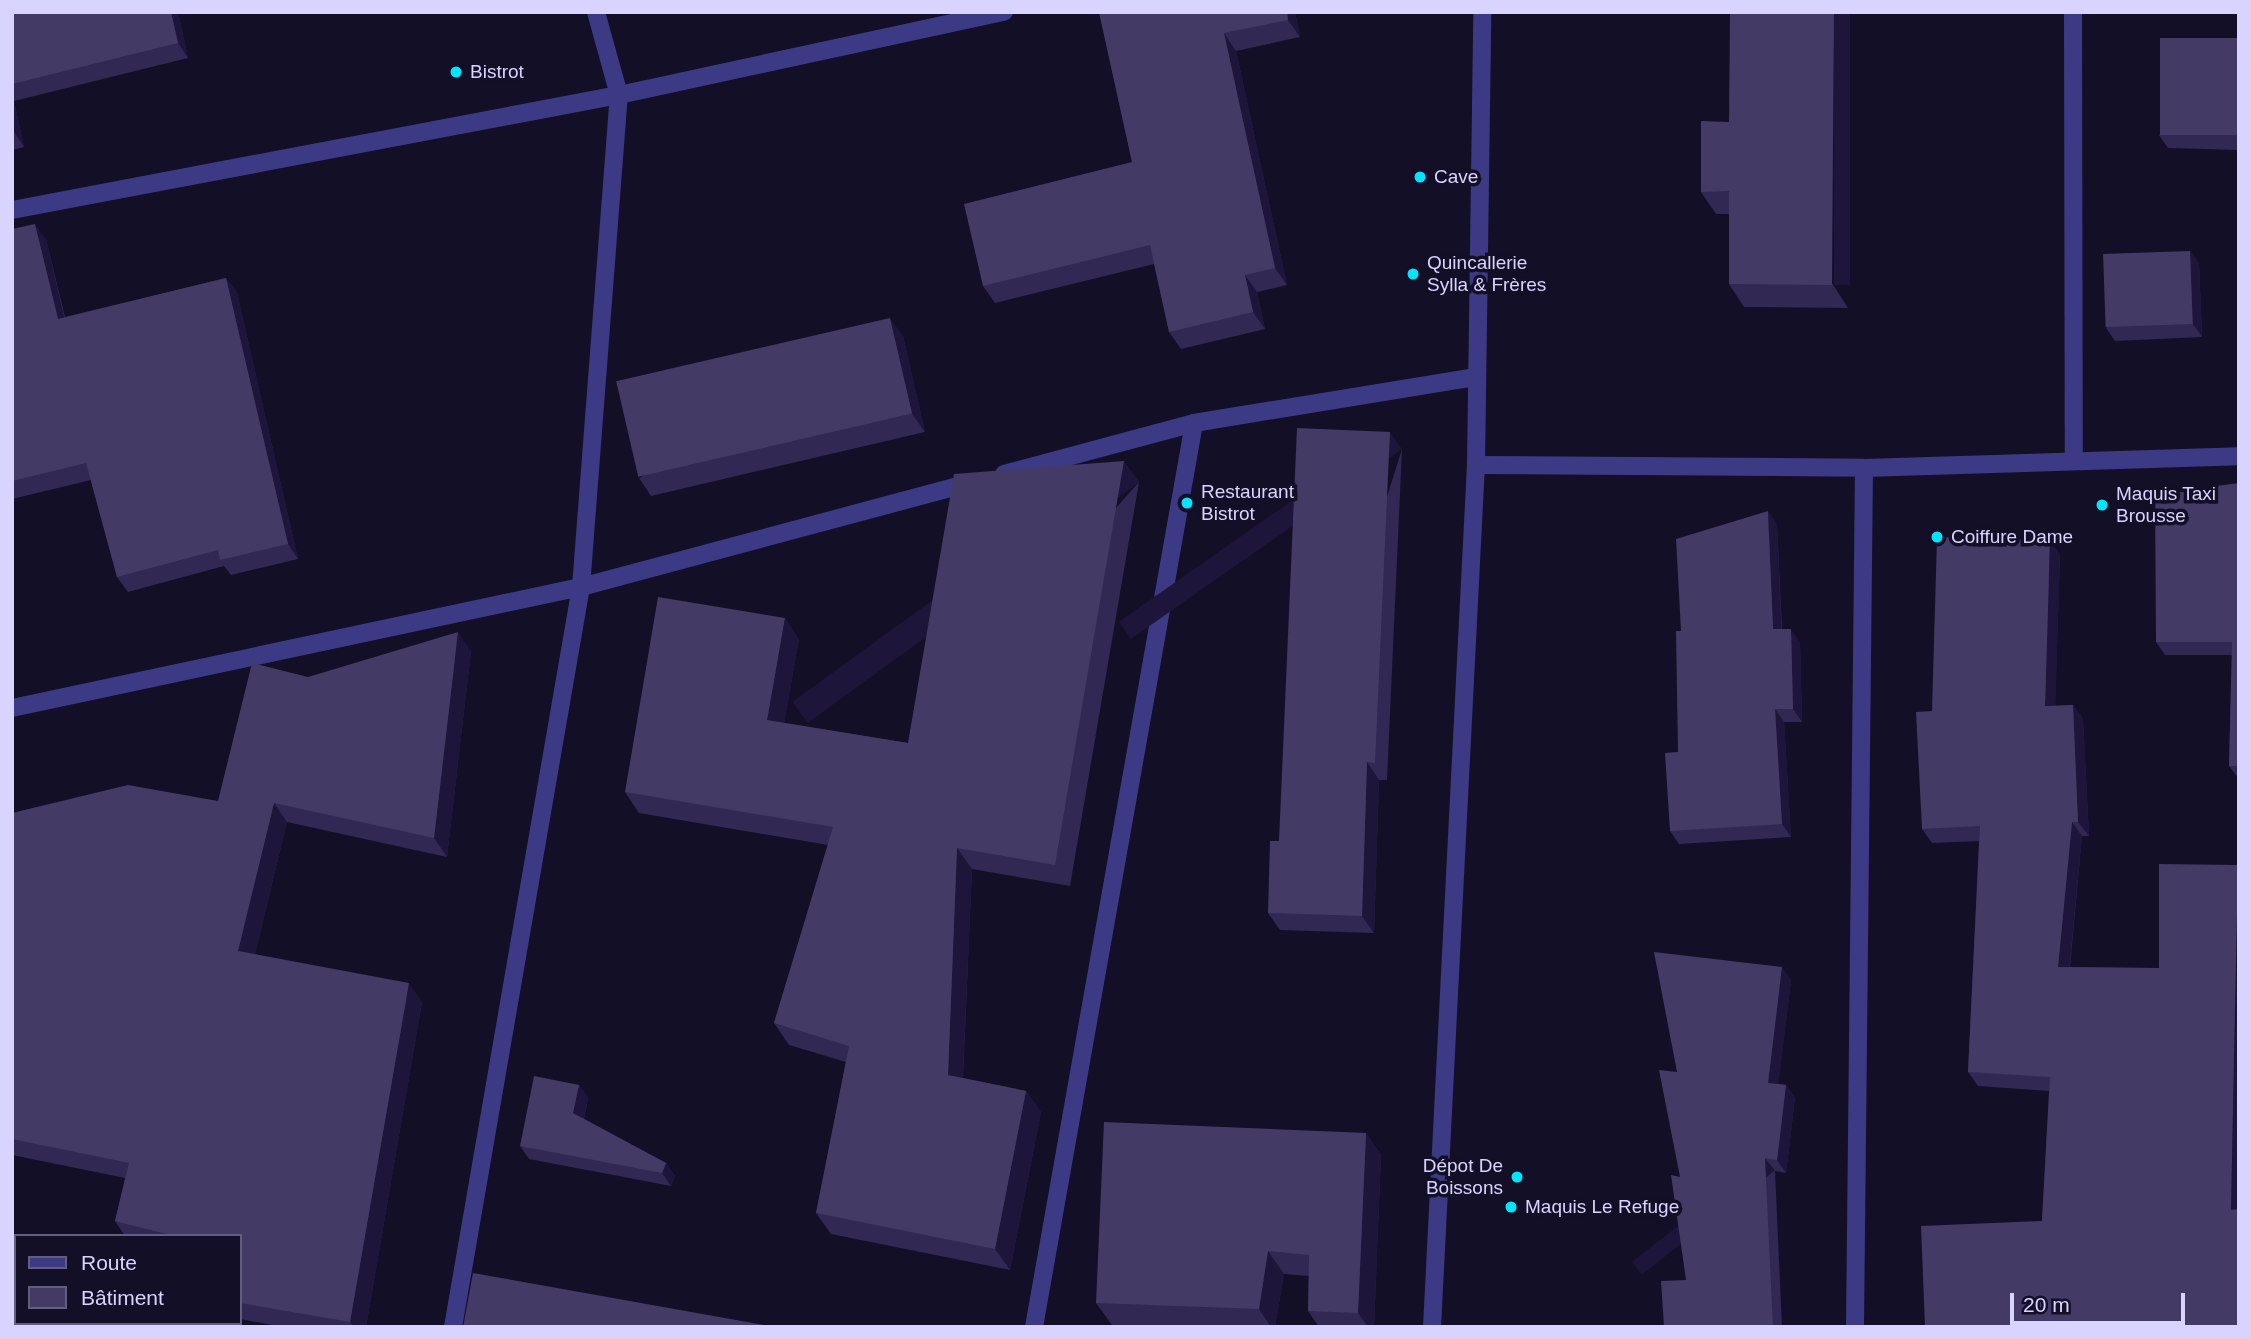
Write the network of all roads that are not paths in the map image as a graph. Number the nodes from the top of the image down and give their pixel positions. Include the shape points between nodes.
1 (596, 12) edge
2 (1004, 12) edge
3 (1482, 12) edge
4 (2073, 12) edge
5 (619, 95) junction
6 (12, 210) edge
7 (1476, 377) junction
8 (1195, 424) junction
9 (2239, 456) edge
10 (2074, 461) junction
11 (1476, 465) junction
12 (1864, 468) junction
13 (581, 587) junction
14 (12, 708) edge
15 (453, 1327) edge
16 (1034, 1327) edge
17 (1432, 1327) edge
18 (1855, 1327) edge

1 - 5 street
2 - 5 street
3 - 7 street
4 - 10 street
5 - 6 street
5 - 13 street
7 - 8 street
7 - 11 street
8 - 13 street
8 - 16 street
9 - 10 street
10 - 12 street
11 - 12 street
11 - 17 street
12 - 18 street
13 - 14 street
13 - 15 street

